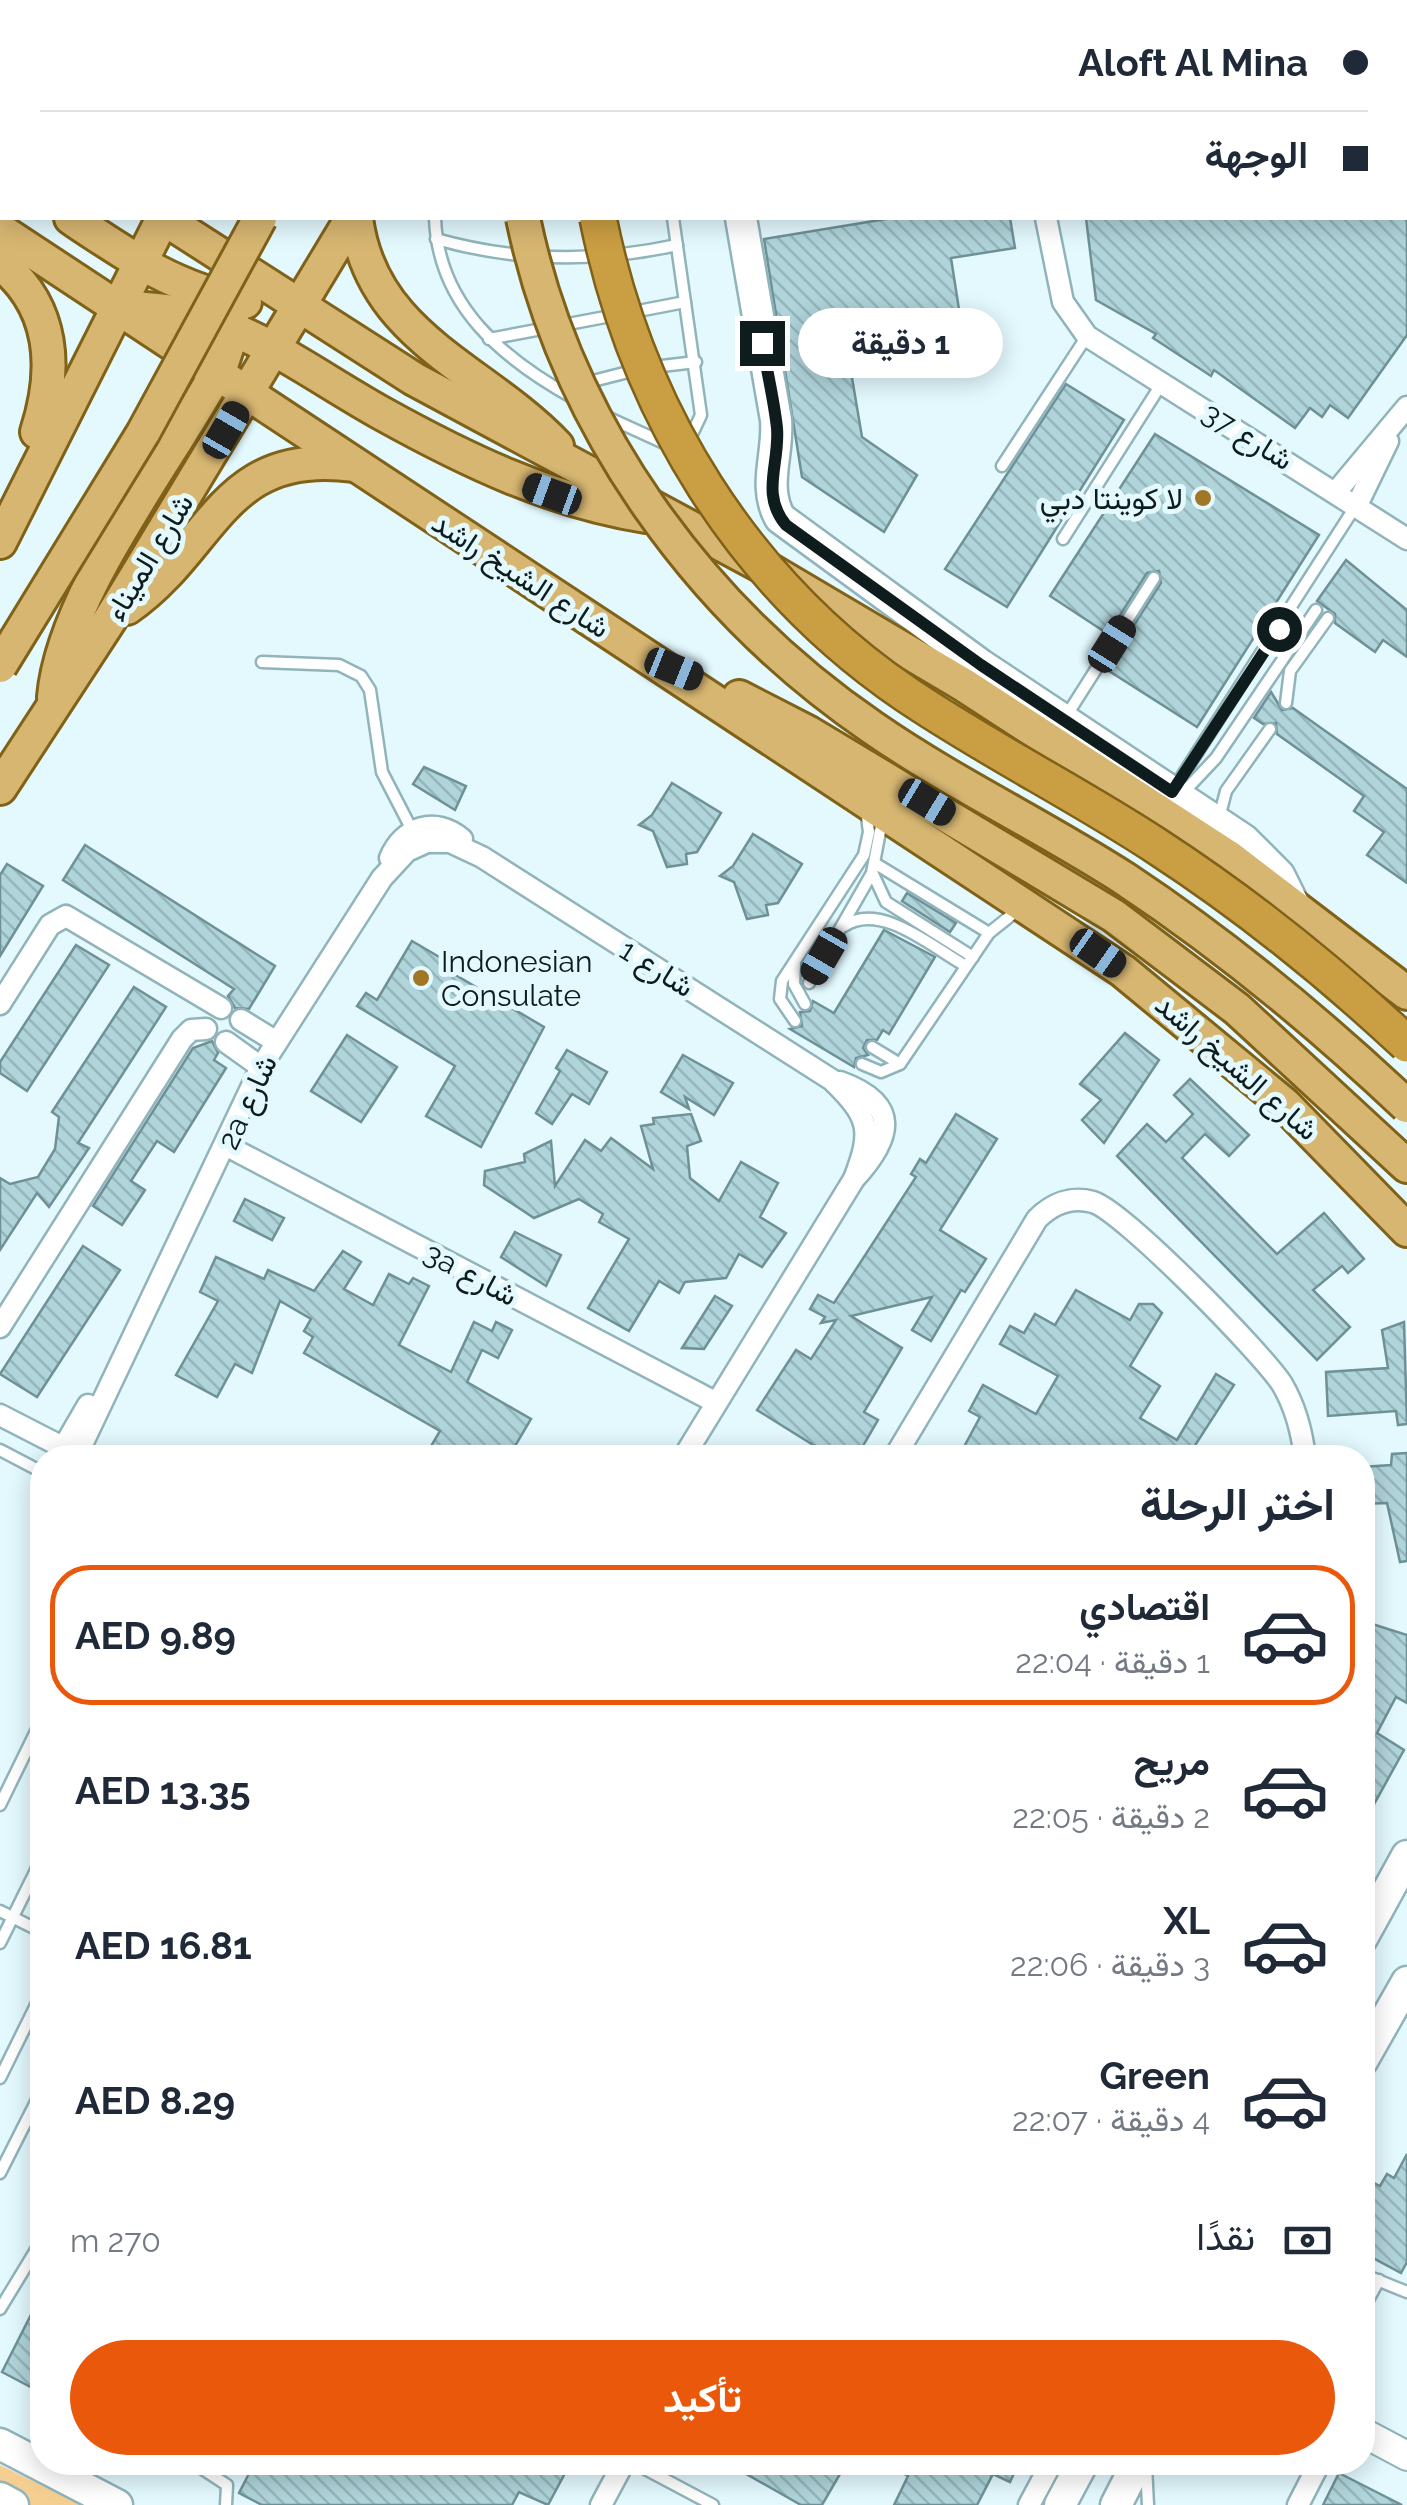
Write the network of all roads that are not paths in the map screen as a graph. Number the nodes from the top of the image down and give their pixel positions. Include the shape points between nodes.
1 (75, 220) edge
2 (162, 220) edge
3 (168, 220) edge
4 (259, 220) edge
5 (353, 220) edge
6 (355, 220) edge
7 (435, 220) edge
8 (524, 220) edge
9 (598, 220) edge
10 (673, 220) edge
11 (741, 220) edge
12 (1046, 220) edge
13 (0, 230) edge
14 (206, 237) edge
15 (436, 239) junction
16 (677, 245) junction
17 (0, 262) edge
18 (140, 262) junction
19 (176, 297) junction
20 (685, 302) junction
21 (299, 306) junction
22 (116, 308) junction
23 (232, 313) junction
24 (1087, 336) junction
25 (489, 339) junction
26 (275, 347) junction
27 (179, 350) junction
28 (696, 362) junction
29 (216, 374) junction
30 (1162, 382) junction
31 (560, 391) junction
32 (247, 394) junction
33 (1407, 407) edge
34 (1394, 425) junction
35 (354, 465) junction
36 (1002, 466) dead end
37 (576, 469) junction
38 (1336, 492) junction
39 (1357, 505) junction
40 (675, 519) junction
41 (3, 537) edge
42 (1063, 539) dead end
43 (1407, 539) edge
44 (1154, 578) dead end
45 (1316, 610) dead end
46 (111, 618) junction
47 (1328, 618) dead end
48 (647, 658) junction
49 (262, 662) dead end
50 (0, 666) edge
51 (1270, 678) junction
52 (52, 711) junction
53 (1064, 719) junction
54 (1270, 729) dead end
55 (0, 788) edge
56 (1176, 794) junction
57 (871, 805) junction
58 (1219, 824) junction
59 (421, 833) junction
60 (874, 868) junction
61 (1294, 905) junction
62 (1028, 906) junction
63 (840, 930) junction
64 (989, 933) junction
65 (799, 955) junction
66 (970, 962) junction
67 (809, 983) dead end
68 (1407, 993) edge
69 (0, 1004) edge
70 (805, 1004) dead end
71 (221, 1008) dead end
72 (241, 1020) dead end
73 (795, 1021) dead end
74 (206, 1029) dead end
75 (275, 1041) junction
76 (226, 1042) dead end
77 (1407, 1044) edge
78 (872, 1047) dead end
79 (862, 1064) dead end
80 (900, 1064) junction
81 (262, 1067) junction
82 (1407, 1106) edge
83 (227, 1146) junction
84 (1407, 1166) edge
85 (1394, 1208) edge
86 (1407, 1230) edge
87 (0, 1327) edge
88 (715, 1402) junction
89 (0, 1415) edge
90 (58, 1445) edge
91 (78, 1445) edge
92 (690, 1445) edge
93 (902, 1445) edge
94 (1302, 1445) edge
95 (0, 1450) edge
96 (30, 1466) edge
97 (30, 1744) edge
98 (0, 1805) edge
99 (1407, 1856) edge
100 (30, 1883) edge
101 (0, 1911) edge
102 (1375, 1914) edge
103 (13, 1918) junction
104 (30, 1926) edge
105 (0, 1943) edge
106 (1407, 1982) edge
107 (30, 2017) edge
108 (1375, 2037) edge
109 (0, 2078) edge
110 (30, 2114) edge
111 (0, 2174) edge
112 (30, 2260) edge
113 (1375, 2279) edge
114 (1379, 2280) junction
115 (1375, 2287) edge
116 (1407, 2292) edge
117 (0, 2309) edge
118 (1375, 2439) edge
119 (0, 2444) edge
120 (1407, 2456) edge
121 (30, 2460) edge
122 (59, 2475) edge
123 (212, 2475) edge
124 (617, 2475) edge
125 (656, 2475) edge
126 (1045, 2475) edge
127 (1076, 2475) edge
128 (1131, 2475) edge
129 (1147, 2475) edge
130 (1313, 2475) edge
131 (117, 2505) edge
132 (226, 2505) edge
133 (601, 2505) edge
134 (713, 2505) edge
135 (1030, 2505) edge
136 (1060, 2505) edge
137 (1116, 2505) edge
138 (1148, 2505) edge
139 (1298, 2505) edge

1 - 18 main road
2 - 18 main road
3 - 14 main road
4 - 50 main road, bridge via 143,432
5 - 21 main road, شارع الميناء
6 - 37 main road via 370,271 404,324 504,397
7 - 15 lane
8 - 82 main road, bridge via 552,317 610,443 678,546 752,630 872,728 1182,918 1302,1010
9 - 77 highway, bridge via 618,300 662,412 724,516 791,596 905,693 1218,888
10 - 16 lane
11 - 53 main road via 776,420 770,490 780,518
12 - 24 street via 1063,302
13 - 22 main road, شارع الشيخ راشد
14 - 19 main road
14 - 21 main road
14 - 23 main road
15 - 16 lane via 556,259
15 - 25 lane via 454,294
16 - 20 lane
17 - 41 main road via 36,304 51,373
18 - 19 main road
18 - 22 main road
19 - 22 main road
19 - 23 main road
19 - 27 main road
20 - 25 lane
20 - 28 lane
21 - 23 main road
21 - 26 main road, شارع الميناء
21 - 37 main road
22 - 27 main road, شارع الشيخ راشد
22 - 41 main road
23 - 26 main road
23 - 29 main road
24 - 30 street, شارع 37
24 - 36 lane
25 - 31 lane
26 - 32 main road, شارع الميناء
26 - 40 main road via 382,413 522,483 597,506
27 - 29 main road, شارع الشيخ راشد
28 - 31 lane via 627,371
28 - 31 lane via 701,414 693,432 676,442 647,439
29 - 32 main road, شارع الشيخ راشد
29 - 52 main road via 84,599 62,654
30 - 38 street, شارع 37
30 - 42 lane
32 - 35 main road, شارع الشيخ راشد
32 - 46 main road, شارع الميناء
33 - 34 street
34 - 38 street
34 - 39 street
35 - 46 main road via 285,467 240,489 158,584
35 - 48 main road, شارع الشيخ راشد
37 - 40 main road
38 - 39 street, شارع 37
39 - 43 street, شارع 37
39 - 56 lane
40 - 61 main road via 964,685 1152,804
44 - 53 lane
45 - 51 lane
46 - 52 main road, شارع الميناء
47 - 51 lane via 1290,671 1287,697
48 - 57 main road, شارع الشيخ راشد
48 - 84 main road via 809,733 1114,916 1198,977
49 - 59 lane via 338,665 362,676 382,772
51 - 56 lane via 1216,758
52 - 55 main road, شارع الميناء
53 - 56 main road
54 - 58 lane via 1226,791
56 - 58 main road
57 - 60 lane via 882,832
57 - 62 main road, شارع الشيخ راشد
57 - 65 lane via 864,855
58 - 61 main road via 1269,862
59 - 75 street, 2a شارع via 395,846 382,878
59 - 88 street, شارع 1 via 482,857 832,1080 865,1092 875,1123 854,1180
60 - 63 lane
60 - 64 lane
60 - 66 lane via 886,902
61 - 68 main road
62 - 64 lane
62 - 85 main road, شارع الشيخ راشد via 1232,1058
63 - 66 lane via 858,918 878,918
63 - 67 lane
64 - 66 lane
65 - 70 lane via 794,984
65 - 73 lane via 779,990
66 - 80 lane
69 - 71 street via 50,926 66,916
72 - 75 street
74 - 87 street via 182,1039
75 - 81 street, 2a شارع
76 - 81 street
78 - 80 lane
79 - 80 lane via 881,1072
81 - 83 street, 2a شارع
83 - 88 street, 3a شارع
83 - 91 street, 2a شارع
85 - 86 main road, شارع الشيخ راشد
88 - 92 street
89 - 90 street
93 - 94 street via 1029,1230 1046,1210 1069,1200 1094,1202 1116,1215 1257,1352 1294,1408
95 - 96 lane
97 - 98 lane
99 - 102 main road
100 - 103 lane
101 - 103 lane
103 - 104 lane
103 - 105 lane
106 - 108 main road
107 - 109 lane
110 - 111 lane
112 - 117 lane
113 - 114 lane
114 - 115 lane
114 - 116 lane
118 - 120 street
119 - 121 main road
122 - 131 main road
123 - 132 lane via 227,2485
124 - 133 street
125 - 134 lane
126 - 135 street
127 - 136 main road
128 - 137 main road
129 - 138 lane
130 - 139 street

